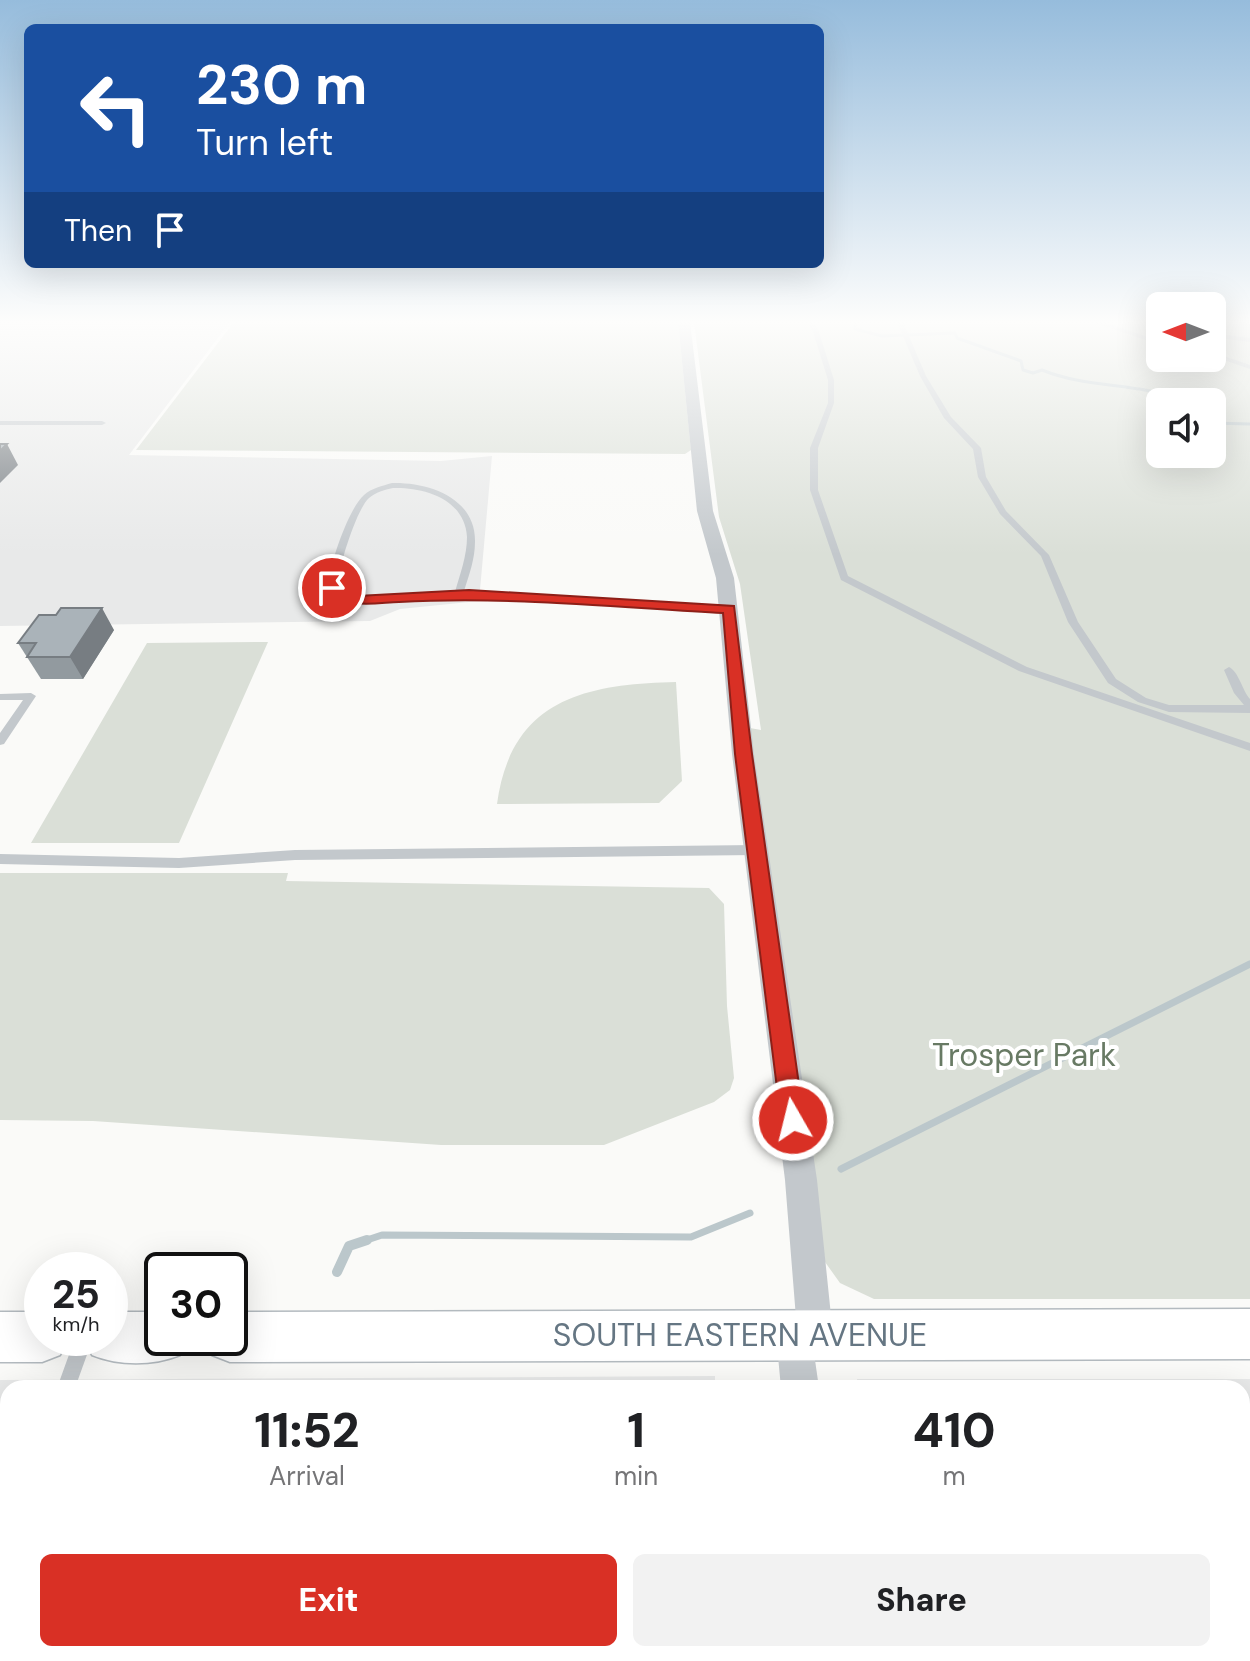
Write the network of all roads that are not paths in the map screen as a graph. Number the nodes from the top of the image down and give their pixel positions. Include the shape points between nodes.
1 (693, 400) edge
2 (831, 400) edge
3 (938, 400) edge
4 (0, 423) edge
5 (102, 423) dead end
6 (459, 594) junction
7 (729, 609) junction
8 (1229, 670) dead end
9 (0, 697) edge
10 (1250, 707) edge
11 (0, 741) edge
12 (1250, 747) edge
13 (756, 850) junction
14 (3, 861) edge
15 (1250, 1334) edge
16 (805, 1335) junction
17 (0, 1337) edge
18 (24, 1337) edge
19 (248, 1337) edge
20 (78, 1356) edge
21 (69, 1380) edge
22 (801, 1380) edge

1 - 7 street via 705,511
2 - 12 lane via 814,448 814,490 844,578 1023,669
3 - 10 lane via 948,418 974,442 982,477 1003,512 1045,555 1073,622 1112,681 1142,700 1169,708
4 - 5 lane
6 - 6 lane via 470,551 469,523 462,509 439,493 410,486 382,488 367,496 332,588 357,600
6 - 7 lane
7 - 13 street
8 - 10 lane
9 - 11 lane via 31,696
13 - 14 lane via 295,855 179,863
13 - 16 street via 801,1180
15 - 16 main road, SOUTH EASTERN AVENUE
16 - 19 main road, SOUTH EASTERN AVENUE
16 - 22 street
17 - 18 main road
20 - 21 lane

